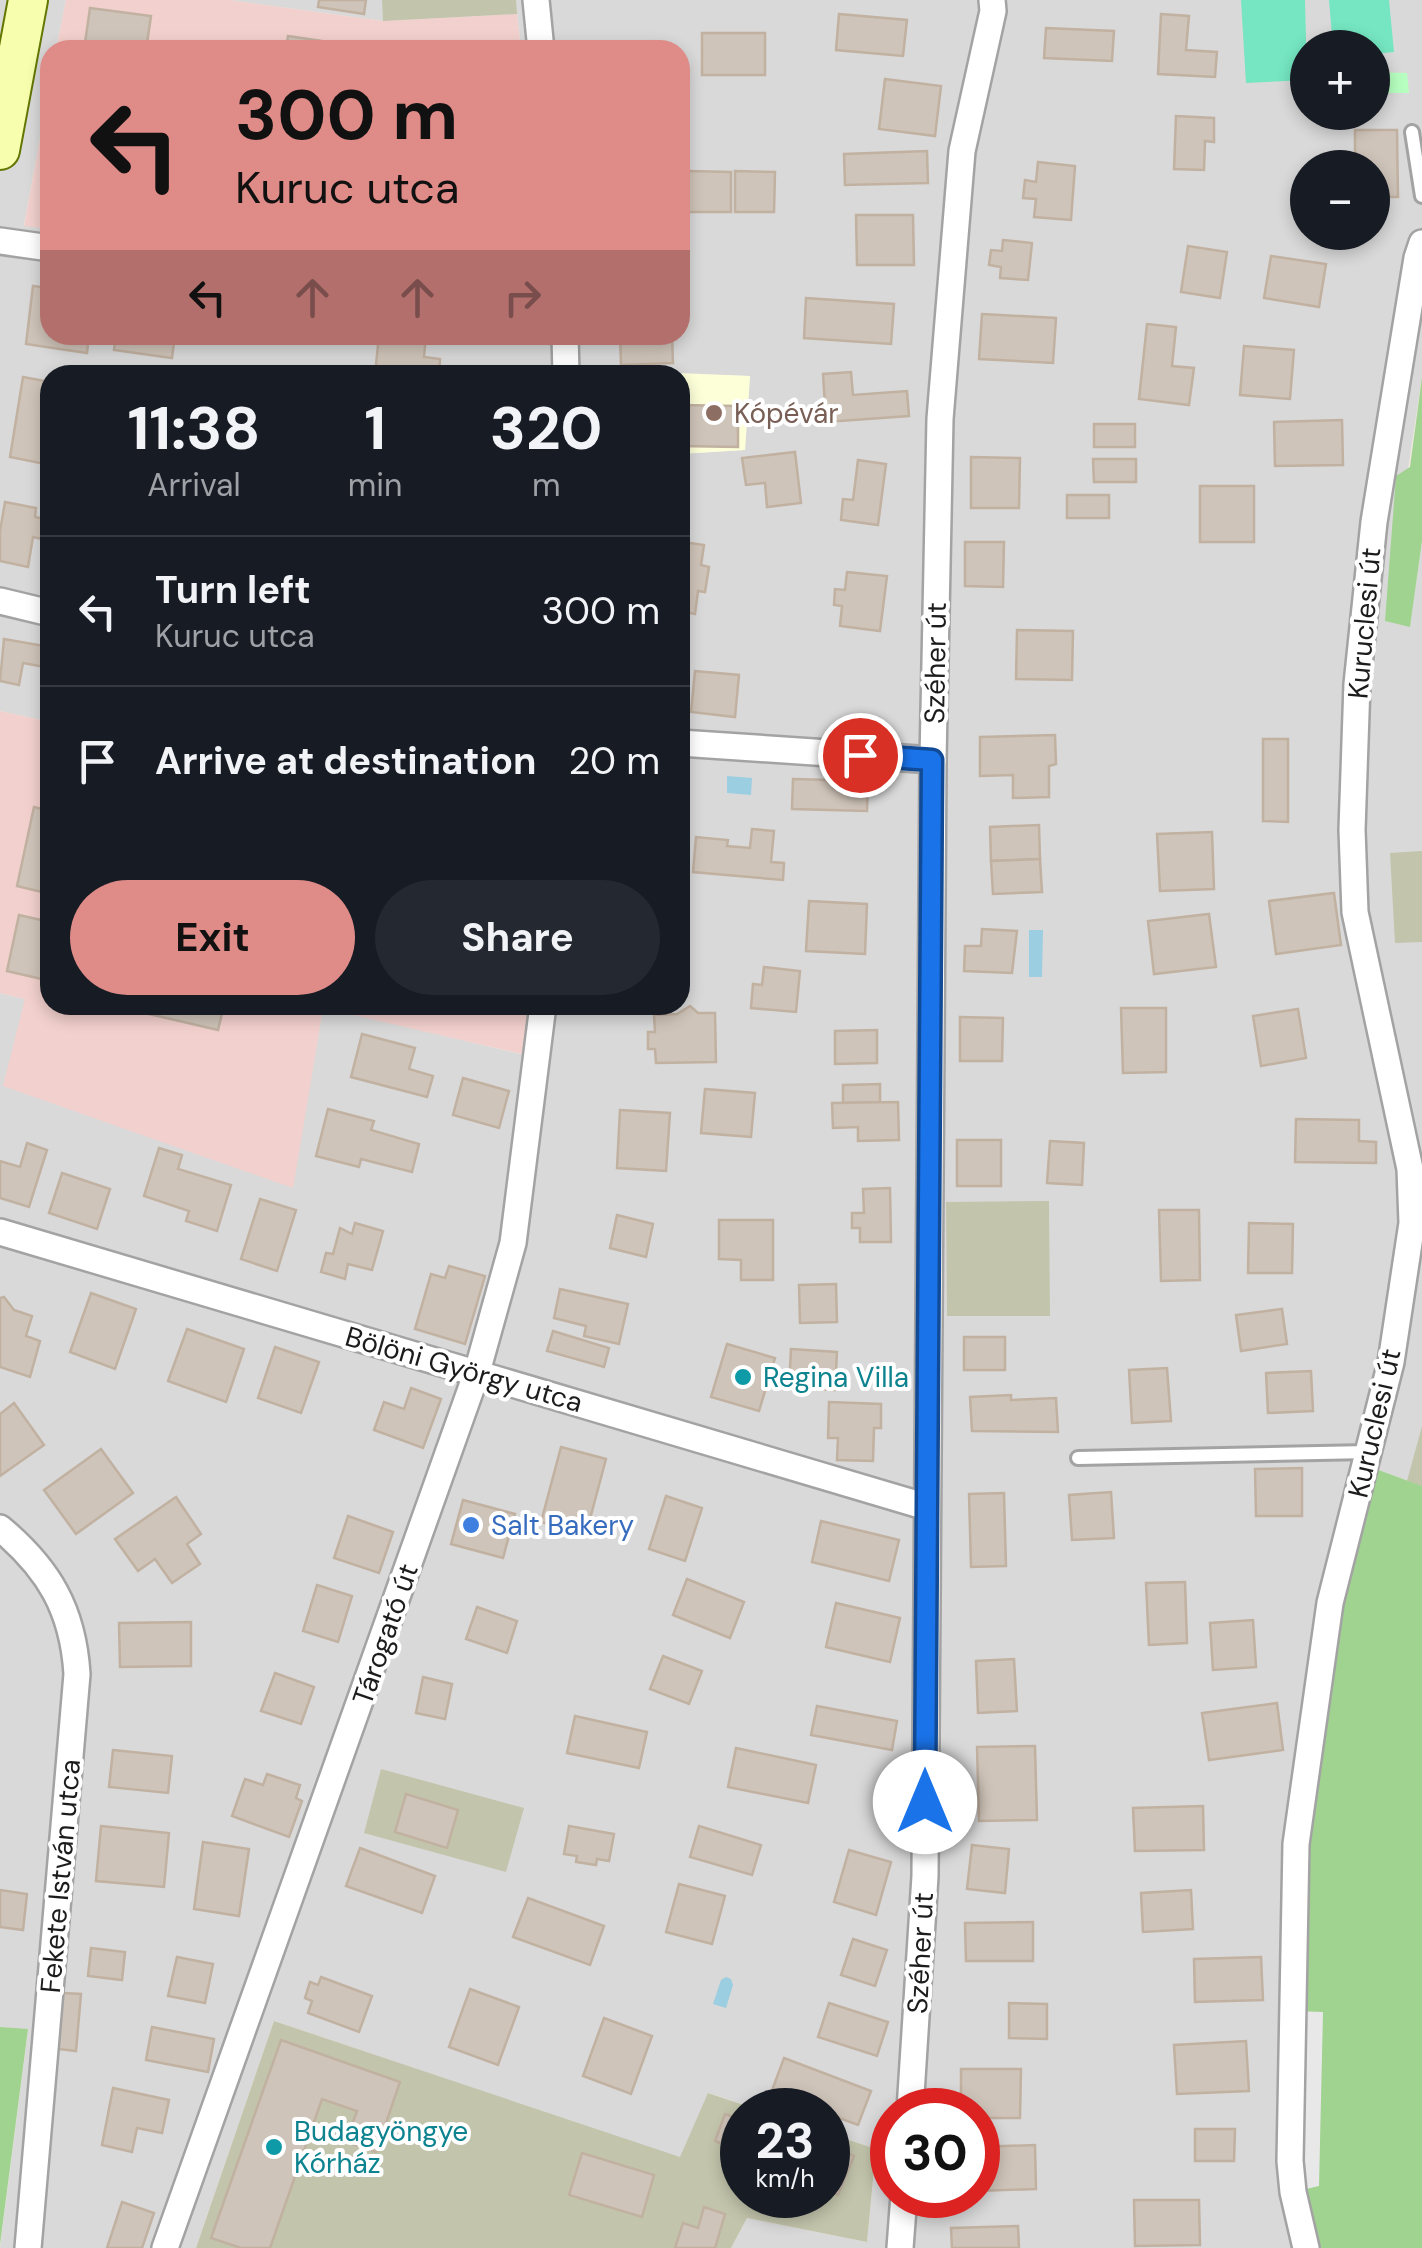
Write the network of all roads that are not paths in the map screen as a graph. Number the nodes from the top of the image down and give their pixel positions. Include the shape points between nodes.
1 (28, 0) edge
2 (536, 0) edge
3 (992, 0) edge
4 (540, 40) edge
5 (1412, 132) dead end
6 (0, 150) edge
7 (1422, 196) edge
8 (0, 240) edge
9 (1422, 243) edge
10 (40, 246) edge
11 (0, 601) edge
12 (40, 611) edge
13 (690, 744) edge
14 (932, 760) junction
15 (543, 1015) edge
16 (0, 1232) edge
17 (477, 1372) junction
18 (1368, 1452) junction
19 (1078, 1458) dead end
20 (927, 1507) junction
21 (0, 1528) edge
22 (911, 2088) edge
23 (902, 2218) edge
24 (28, 2248) edge
25 (165, 2248) edge
26 (900, 2248) edge
27 (1306, 2248) edge

1 - 6 main road
2 - 4 street
3 - 14 street, Széher út via 962,151 940,419
5 - 7 lane
8 - 10 street
9 - 18 street, Kuruclesi út via 1374,522 1357,684 1356,912 1410,1168 1412,1223
11 - 12 street
13 - 14 street
14 - 20 street, Széher út
15 - 17 street, Tárogató út via 513,1244
16 - 17 street, Bölöni György utca
17 - 20 street, Bölöni György utca
17 - 25 street, Tárogató út
18 - 19 lane
18 - 27 street, Kuruclesi út via 1330,1603 1296,1844 1290,2161
20 - 22 street, Széher út via 924,1876
21 - 24 street, Fekete István utca via 39,1567 68,1615 78,1674
23 - 26 street

